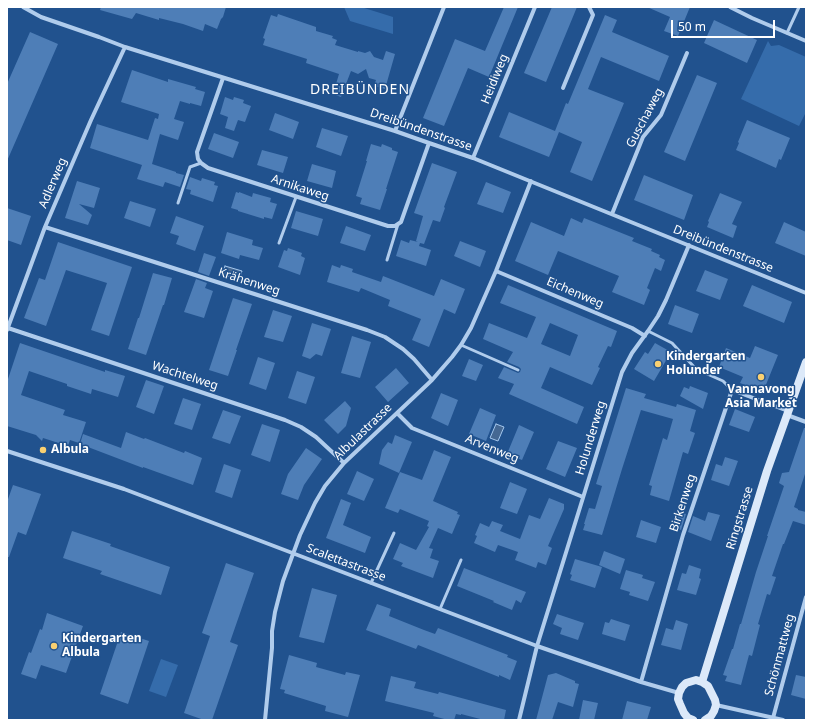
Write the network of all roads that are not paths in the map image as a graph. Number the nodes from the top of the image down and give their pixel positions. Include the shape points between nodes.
1 (23, 7) edge
2 (444, 7) edge
3 (535, 7) edge
4 (589, 7) edge
5 (730, 7) edge
6 (799, 7) edge
7 (787, 33) junction
8 (806, 41) edge
9 (125, 47) junction
10 (686, 53) dead end
11 (223, 78) junction
12 (563, 88) dead end
13 (395, 131) junction
14 (428, 143) junction
15 (473, 158) junction
16 (200, 163) junction
17 (531, 181) junction
18 (296, 197) junction
19 (178, 203) dead end
20 (612, 214) junction
21 (398, 224) junction
22 (45, 227) junction
23 (279, 243) dead end
24 (689, 245) junction
25 (387, 260) dead end
26 (496, 271) junction
27 (806, 293) edge
28 (8, 329) edge
29 (648, 331) junction
30 (644, 336) junction
31 (461, 345) junction
32 (806, 362) edge
33 (518, 370) dead end
34 (432, 380) junction
35 (732, 390) junction
36 (397, 413) junction
37 (788, 413) junction
38 (806, 422) edge
39 (7, 451) edge
40 (344, 463) junction
41 (583, 497) junction
42 (394, 533) dead end
43 (293, 554) junction
44 (461, 560) dead end
45 (371, 583) junction
46 (806, 597) edge
47 (440, 609) junction
48 (537, 646) junction
49 (641, 682) junction
50 (702, 682) junction
51 (679, 693) junction
52 (716, 705) junction
53 (773, 718) junction
54 (265, 720) edge
55 (519, 720) edge
56 (693, 720) edge
57 (705, 720) edge
58 (783, 720) edge

1 - 9 street, Dreibündenstrasse via 41,17
2 - 13 street
3 - 15 street, Heidiweg
4 - 12 street via 593,16
5 - 7 street
6 - 7 lane
7 - 8 street
9 - 11 street, Dreibündenstrasse
9 - 22 street, Adlerweg
10 - 20 street, Guschaweg via 661,115 644,137
11 - 13 street, Dreibündenstrasse
11 - 16 street via 197,152
13 - 14 street, Dreibündenstrasse
14 - 15 street, Dreibündenstrasse
14 - 21 street via 401,222
15 - 17 street, Dreibündenstrasse
16 - 18 street, Arnikaweg via 208,168
16 - 19 lane via 190,167
17 - 20 street, Dreibündenstrasse
17 - 26 street, Albulastrasse
18 - 21 street, Arnikaweg via 388,226
18 - 23 lane
20 - 24 street, Dreibündenstrasse
21 - 25 lane
22 - 28 street, Adlerweg
22 - 34 street, Krähenweg via 385,337 414,359
24 - 27 street, Dreibündenstrasse
24 - 29 street, Holunderweg via 666,300
26 - 30 street, Eichenweg via 632,328
26 - 31 street, Albulastrasse
28 - 40 street, Wachtelweg via 285,420 316,437
29 - 30 street, Holunderweg
29 - 35 lane via 672,343 696,369 723,381
30 - 41 street, Holunderweg via 622,372
31 - 33 lane
31 - 34 street, Albulastrasse
32 - 37 main road, Ringstrasse
34 - 36 street, Albulastrasse
35 - 37 street
35 - 49 street, Birkenweg via 683,535
36 - 40 street, Albulastrasse
36 - 41 street, Arvenweg via 412,428
37 - 38 street
37 - 50 main road, Ringstrasse via 767,471
39 - 43 street, Scalettastrasse via 128,490
40 - 43 street, Albulastrasse via 324,486 315,502
41 - 48 street, Holunderweg
42 - 45 lane
43 - 45 street, Scalettastrasse
43 - 54 street, Albulastrasse via 275,612
44 - 47 lane
45 - 47 street, Scalettastrasse
46 - 53 street, Schönmattweg
47 - 48 street, Scalettastrasse
48 - 49 street, Scalettastrasse
48 - 55 street, Holunderweg
49 - 51 street, Scalettastrasse
50 - 51 main road via 696,680 686,683
50 - 52 main road via 708,686
51 - 56 main road via 678,699 684,713
52 - 53 street
52 - 57 main road via 711,716
53 - 58 street

